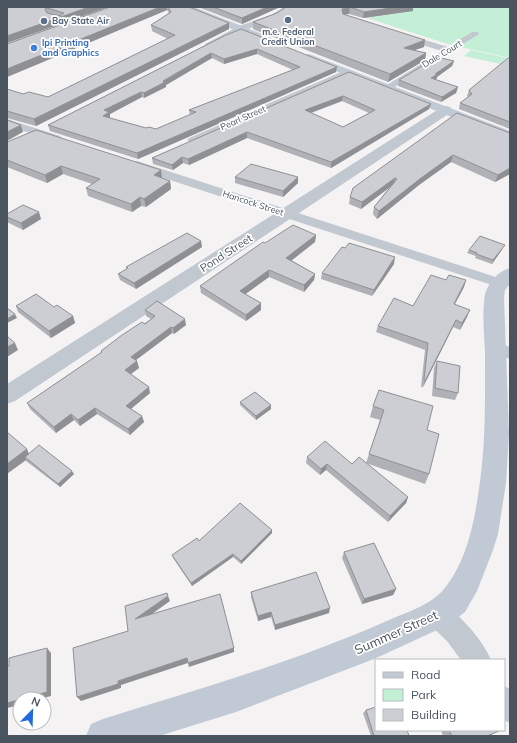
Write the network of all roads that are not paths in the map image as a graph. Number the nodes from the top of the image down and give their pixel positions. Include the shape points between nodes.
1 (186, 7) edge
2 (289, 7) edge
3 (240, 29) junction
4 (397, 34) edge
5 (476, 34) dead end
6 (276, 43) edge
7 (202, 47) edge
8 (448, 50) junction
9 (297, 52) edge
10 (348, 72) junction
11 (387, 88) junction
12 (446, 110) junction
13 (7, 122) edge
14 (50, 125) edge
15 (36, 132) junction
16 (510, 136) edge
17 (25, 138) edge
18 (65, 141) edge
19 (181, 146) edge
20 (152, 159) edge
21 (123, 160) edge
22 (138, 165) junction
23 (286, 213) junction
24 (505, 278) edge
25 (502, 350) edge
26 (7, 396) edge
27 (437, 614) junction
28 (477, 659) edge
29 (103, 736) edge

1 - 3 main road
2 - 3 street via 274,17
3 - 6 main road
3 - 7 street
4 - 8 street
5 - 8 street, Dale Court
8 - 11 street, Dale Court
9 - 10 main road
10 - 11 main road
10 - 19 street, Pearl Street
11 - 12 main road
12 - 16 main road
12 - 23 street, Pond Street
13 - 15 street
14 - 15 street
15 - 17 street
15 - 18 street
20 - 22 street
21 - 22 street, Hancock Street
22 - 23 street, Hancock Street
23 - 24 street, Hancock Street
23 - 26 street, Pond Street
24 - 25 main road, Summer Street via 495,292 493,304
25 - 27 main road, Summer Street via 493,478 484,534 467,581 454,601
27 - 28 street via 456,632
27 - 29 main road, Summer Street via 363,648 236,695

